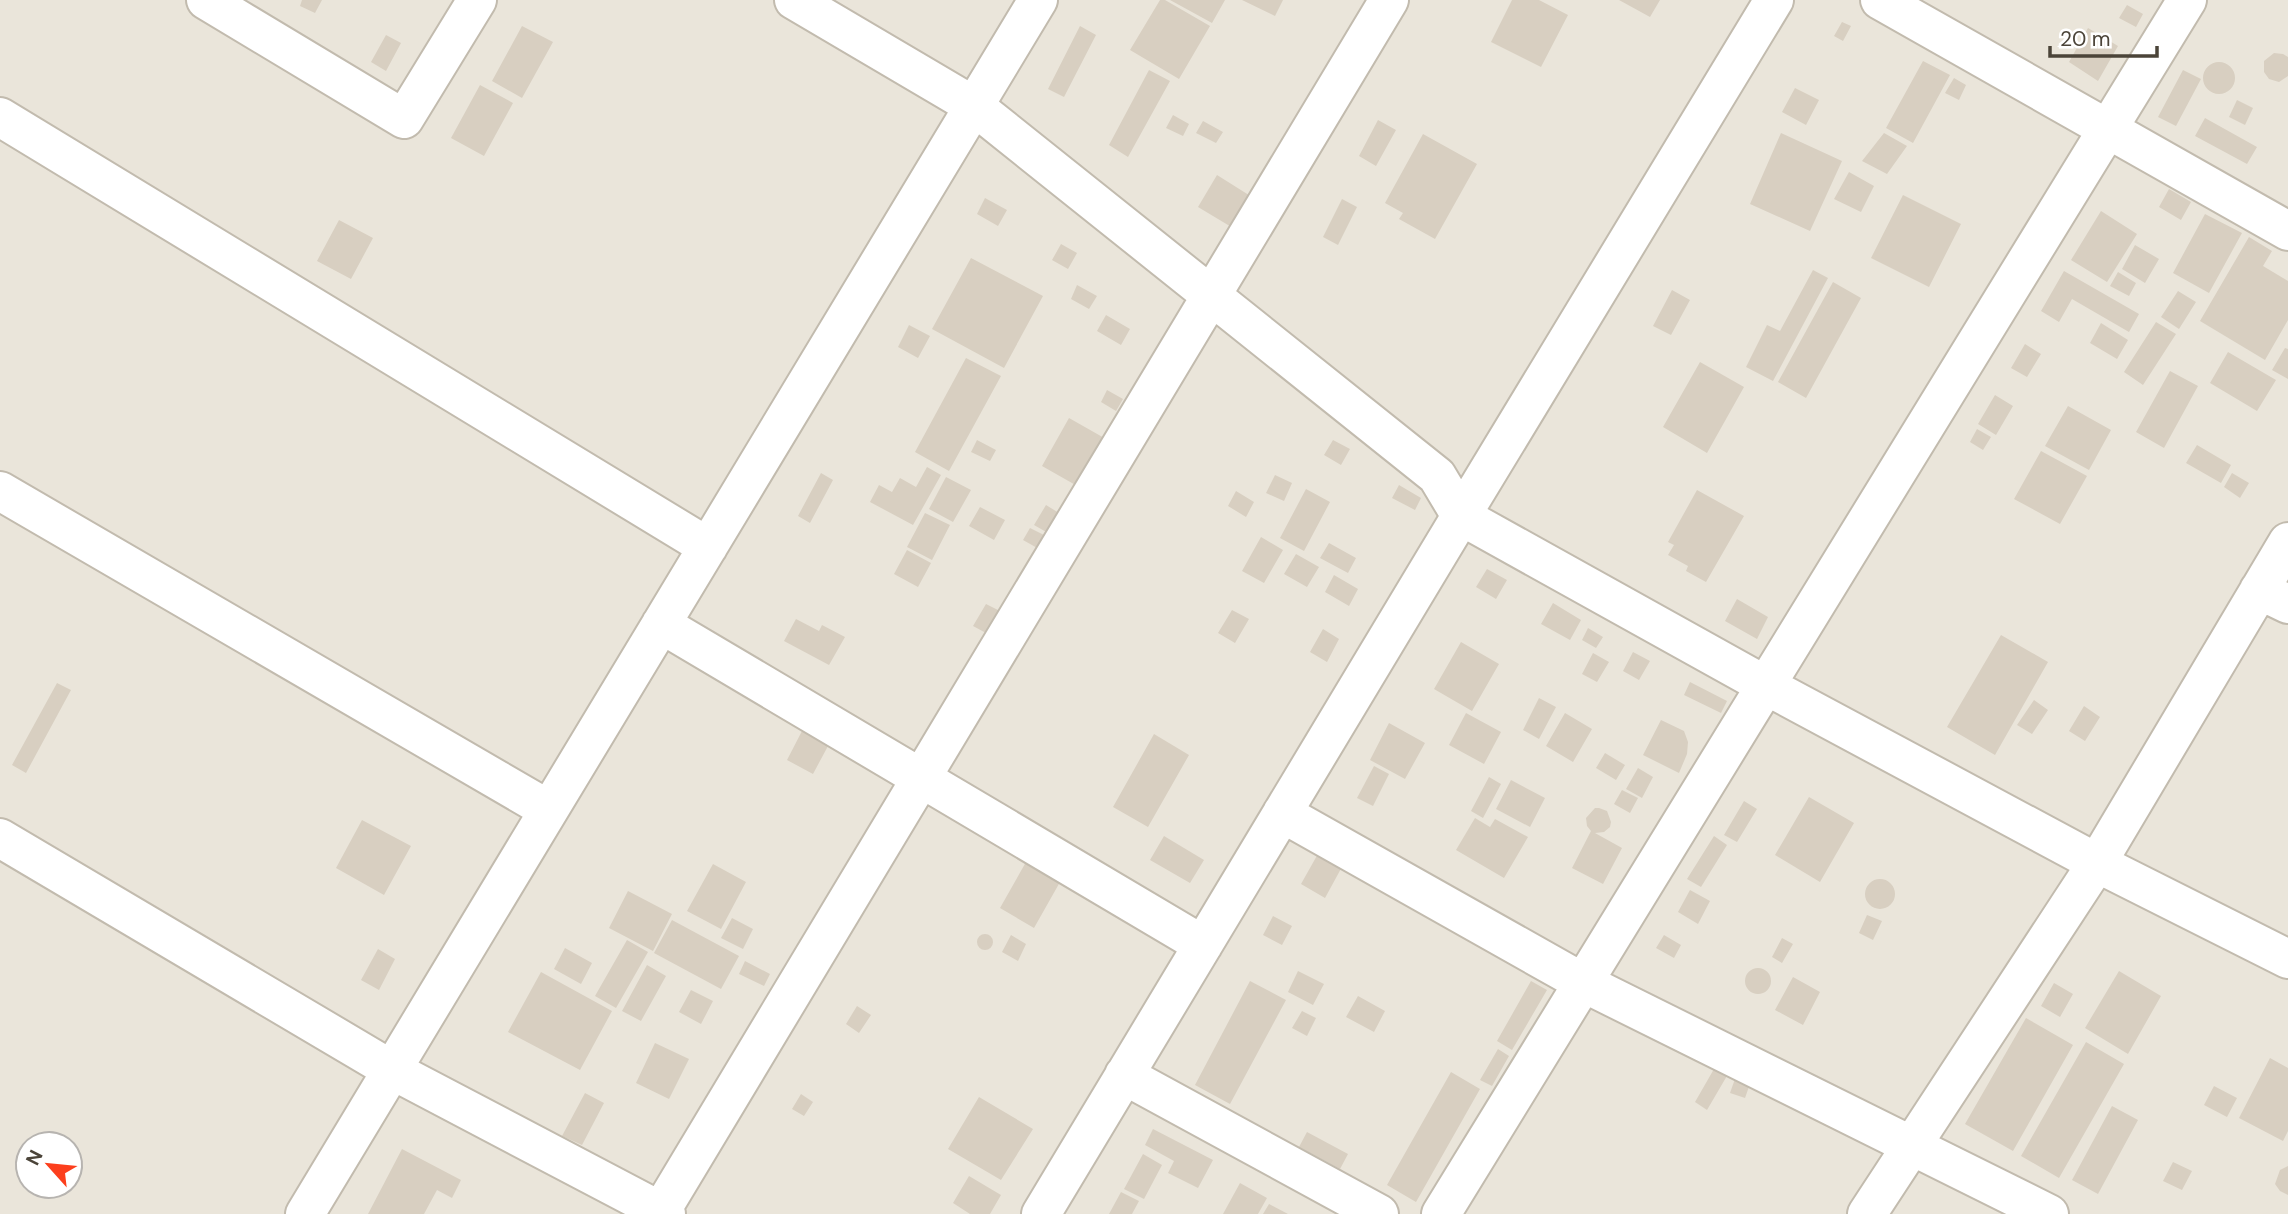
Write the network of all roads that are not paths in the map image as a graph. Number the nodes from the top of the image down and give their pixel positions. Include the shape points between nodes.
1 (206, 0) edge
2 (477, 0) edge
3 (794, 0) edge
4 (1038, 0) edge
5 (1389, 0) edge
6 (1774, 0) edge
7 (1880, 0) edge
8 (2187, 0) edge
9 (974, 106) junction
10 (0, 117) edge
11 (2106, 129) junction
12 (2288, 231) edge
13 (1211, 296) junction
14 (0, 491) edge
15 (1461, 516) junction
16 (2288, 542) edge
17 (708, 547) junction
18 (2274, 597) edge
19 (661, 624) junction
20 (1765, 685) junction
21 (921, 778) junction
22 (549, 810) junction
23 (1282, 813) junction
24 (0, 838) edge
25 (2097, 863) junction
26 (1203, 945) junction
27 (2288, 959) edge
28 (1582, 982) junction
29 (392, 1070) junction
30 (1124, 1075) junction
31 (1913, 1146) junction
32 (662, 1213) edge
33 (305, 1214) edge
34 (1041, 1214) edge
35 (1379, 1214) edge
36 (1441, 1214) edge
37 (1867, 1214) edge
38 (2049, 1214) edge

1 - 2 street via 404,119
3 - 9 street
4 - 9 street
5 - 13 street
6 - 15 street
7 - 11 street
8 - 11 street
9 - 13 street
9 - 17 street
10 - 17 street
11 - 12 street
11 - 20 street
13 - 15 street via 1437,476
13 - 21 street
14 - 22 street
15 - 20 street
15 - 23 street
16 - 18 street
17 - 19 street
18 - 25 street
19 - 21 street
19 - 22 street
20 - 25 street
20 - 28 street
21 - 26 street
21 - 32 street
22 - 29 street
23 - 26 street
23 - 28 street
24 - 29 street
25 - 27 street
25 - 31 street
26 - 30 street
28 - 31 street
28 - 36 street
29 - 32 street
29 - 33 street
30 - 34 street
30 - 35 street
31 - 37 street
31 - 38 street

